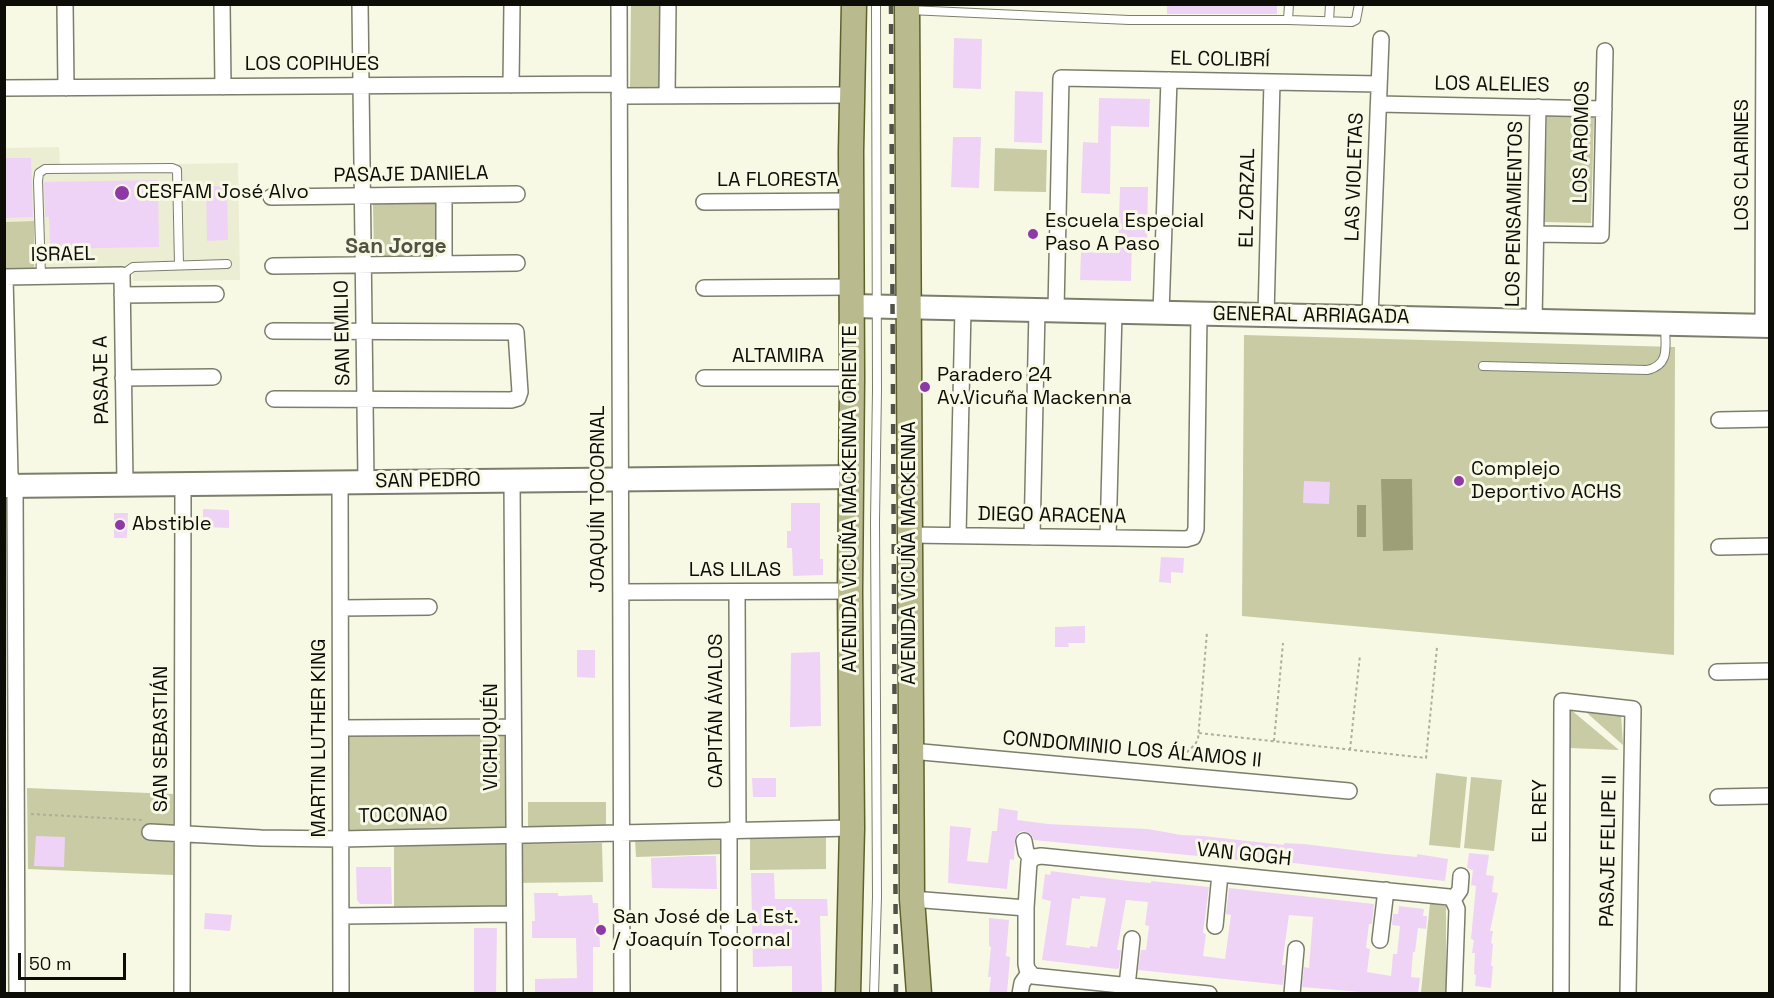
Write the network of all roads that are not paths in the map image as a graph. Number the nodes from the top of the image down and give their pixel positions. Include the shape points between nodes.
1 (66, 4) edge
2 (222, 4) edge
3 (360, 4) edge
4 (512, 4) edge
5 (619, 4) edge
6 (668, 4) edge
7 (854, 4) edge
8 (876, 4) edge
9 (1289, 4) edge
10 (1330, 4) edge
11 (1359, 4) edge
12 (1764, 4) edge
13 (919, 8) edge
14 (1288, 20) junction
15 (1329, 21) junction
16 (1381, 39) dead end
17 (1605, 51) dead end
18 (1169, 80) junction
19 (1272, 82) junction
20 (1379, 84) junction
21 (511, 85) junction
22 (361, 86) junction
23 (223, 87) junction
24 (4, 88) edge
25 (66, 88) junction
26 (619, 90) junction
27 (853, 95) junction
28 (667, 96) junction
29 (1379, 104) junction
30 (1538, 107) junction
31 (1604, 109) junction
32 (517, 194) dead end
33 (444, 195) junction
34 (362, 196) junction
35 (271, 197) dead end
36 (851, 201) junction
37 (704, 202) dead end
38 (1536, 234) junction
39 (517, 263) dead end
40 (227, 264) dead end
41 (444, 264) junction
42 (179, 265) junction
43 (363, 265) junction
44 (273, 266) dead end
45 (122, 275) junction
46 (4, 276) edge
47 (41, 276) junction
48 (704, 288) dead end
49 (216, 294) dead end
50 (122, 295) junction
51 (852, 296) junction
52 (877, 307) junction
53 (910, 307) junction
54 (963, 309) junction
55 (1046, 310) junction
56 (1114, 312) junction
57 (1161, 313) junction
58 (1199, 314) junction
59 (1266, 315) junction
60 (1370, 317) junction
61 (1534, 321) junction
62 (1665, 324) junction
63 (1766, 326) edge
64 (273, 331) dead end
65 (364, 332) junction
66 (1483, 366) dead end
67 (213, 377) dead end
68 (123, 378) junction
69 (704, 378) dead end
70 (852, 378) junction
71 (274, 399) dead end
72 (365, 399) junction
73 (1770, 419) edge
74 (1719, 420) dead end
75 (851, 477) junction
76 (620, 479) junction
77 (512, 480) junction
78 (340, 482) junction
79 (366, 482) junction
80 (124, 484) junction
81 (183, 484) junction
82 (10, 485) edge
83 (910, 535) junction
84 (958, 535) junction
85 (1032, 537) junction
86 (1108, 538) junction
87 (1770, 546) edge
88 (1719, 547) dead end
89 (850, 591) junction
90 (621, 592) junction
91 (737, 592) junction
92 (429, 607) dead end
93 (341, 608) junction
94 (1770, 671) edge
95 (1717, 672) dead end
96 (1633, 709) joint
97 (341, 728) junction
98 (513, 728) junction
99 (911, 751) junction
100 (1349, 791) dead end
101 (1718, 796) dead end
102 (1770, 796) edge
103 (148, 826) road end
104 (852, 828) junction
105 (733, 830) junction
106 (621, 832) junction
107 (182, 834) junction
108 (514, 834) junction
109 (341, 838) junction
110 (1023, 842) dead end
111 (1032, 859) junction
112 (1220, 874) junction
113 (1461, 876) dead end
114 (1386, 890) junction
115 (912, 899) junction
116 (1453, 900) junction
117 (1026, 908) junction
118 (514, 914) junction
119 (341, 916) junction
120 (1215, 926) dead end
121 (1132, 939) dead end
122 (1380, 940) dead end
123 (1296, 949) dead end
124 (1029, 973) junction
125 (1127, 986) junction
126 (17, 993) edge
127 (182, 993) edge
128 (341, 993) edge
129 (515, 993) edge
130 (622, 993) edge
131 (729, 993) edge
132 (848, 993) edge
133 (874, 993) edge
134 (919, 993) edge
135 (1020, 993) edge
136 (1209, 993) edge
137 (1292, 993) edge
138 (1454, 993) edge
139 (1562, 993) edge
140 (1628, 993) edge

1 - 25 street
2 - 23 street
3 - 22 street, SAN EMILIO
4 - 21 street
5 - 26 street, JOAQUÍN TOCORNAL
6 - 28 street
7 - 27 main road, AVENIDA VICUÑA MACKENNA ORIENTE
8 - 52 lane
9 - 14 lane
10 - 15 lane
11 - 15 lane via 1356,20
12 - 63 street, LOS CLARINES
13 - 14 lane via 1130,20
13 - 53 main road, AVENIDA VICUÑA MACKENNA
14 - 15 lane
16 - 20 street, LAS VIOLETAS
17 - 31 street, LOS AROMOS
18 - 19 street, EL COLIBRÍ
18 - 55 street, EL COLIBRÍ via 1061,78
18 - 57 street
19 - 20 street, EL COLIBRÍ
19 - 59 street, EL ZORZAL
20 - 29 street, LAS VIOLETAS
21 - 22 street, LOS COPIHUES
21 - 26 street, LOS COPIHUES
22 - 23 street, LOS COPIHUES
22 - 34 street, SAN EMILIO
23 - 25 street, LOS COPIHUES
24 - 25 street, LOS COPIHUES
26 - 28 street, LOS COPIHUES
26 - 76 street, JOAQUÍN TOCORNAL
27 - 28 street, LOS COPIHUES
27 - 36 main road, AVENIDA VICUÑA MACKENNA ORIENTE
29 - 30 street, LOS ALELIES
29 - 60 street, LAS VIOLETAS
30 - 31 street, LOS ALELIES
30 - 38 street, LOS PENSAMIENTOS
31 - 38 street, LOS AROMOS via 1601,235
32 - 33 street, PASAJE DANIELA
33 - 34 street, PASAJE DANIELA
33 - 41 street
34 - 35 street, PASAJE DANIELA
34 - 43 street, SAN EMILIO
36 - 37 street, LA FLORESTA
36 - 51 main road, AVENIDA VICUÑA MACKENNA ORIENTE
38 - 61 street, LOS PENSAMIENTOS
39 - 41 street
40 - 42 lane
41 - 43 street
42 - 45 lane via 133,267
42 - 47 lane via 177,170 45,169 39,173 38,181
43 - 44 street
43 - 65 street, SAN EMILIO
45 - 47 street, ISRAEL
45 - 50 street, PASAJE A
46 - 47 street, ISRAEL
46 - 82 street
48 - 51 street
49 - 50 street
50 - 68 street, PASAJE A
51 - 52 street, GENERAL ARRIAGADA
51 - 70 main road, AVENIDA VICUÑA MACKENNA ORIENTE
52 - 53 street, GENERAL ARRIAGADA
52 - 133 lane
53 - 54 street, GENERAL ARRIAGADA
53 - 83 main road, AVENIDA VICUÑA MACKENNA
54 - 55 street, GENERAL ARRIAGADA
54 - 84 street
55 - 56 street, GENERAL ARRIAGADA
55 - 85 street
56 - 57 street, GENERAL ARRIAGADA
56 - 86 street
57 - 58 street, GENERAL ARRIAGADA
58 - 59 street, GENERAL ARRIAGADA
58 - 86 street, DIEGO ARACENA via 1193,537
59 - 60 street, GENERAL ARRIAGADA
60 - 61 street, GENERAL ARRIAGADA
61 - 62 street, GENERAL ARRIAGADA
62 - 63 street, GENERAL ARRIAGADA
62 - 66 lane via 1664,361 1658,368
64 - 65 street
65 - 72 street, SAN EMILIO
65 - 72 street via 516,332 520,392 518,398 511,400
67 - 68 street
68 - 80 street, PASAJE A
69 - 70 street, ALTAMIRA
70 - 75 main road, AVENIDA VICUÑA MACKENNA ORIENTE
71 - 72 street
72 - 79 street, SAN EMILIO
73 - 74 street
75 - 76 street, SAN PEDRO
75 - 89 main road, AVENIDA VICUÑA MACKENNA ORIENTE
76 - 77 street, SAN PEDRO
76 - 90 street, JOAQUÍN TOCORNAL
77 - 79 street, SAN PEDRO
77 - 98 street, VICHUQUÉN
78 - 79 street, SAN PEDRO
78 - 81 street, SAN PEDRO
78 - 93 street, MARTIN LUTHER KING
80 - 81 street, SAN PEDRO
80 - 82 street, SAN PEDRO
81 - 107 street, SAN SEBASTIÁN
82 - 126 street
83 - 84 street, DIEGO ARACENA
83 - 99 main road, AVENIDA VICUÑA MACKENNA
84 - 85 street, DIEGO ARACENA
85 - 86 street, DIEGO ARACENA
87 - 88 street
89 - 91 street, LAS LILAS
89 - 104 main road, AVENIDA VICUÑA MACKENNA ORIENTE
90 - 91 street, LAS LILAS
90 - 106 street, JOAQUÍN TOCORNAL
91 - 105 street, CAPITÁN ÁVALOS
92 - 93 street
93 - 97 street, MARTIN LUTHER KING
94 - 95 street
96 - 139 street, EL REY via 1562,701
96 - 140 street, PASAJE FELIPE II
97 - 98 street
97 - 109 street, MARTIN LUTHER KING
98 - 108 street, VICHUQUÉN
99 - 100 street, CONDOMINIO LOS ÁLAMOS II
99 - 115 main road, AVENIDA VICUÑA MACKENNA
101 - 102 street
103 - 107 street, TOCONAO
104 - 105 street, TOCONAO
104 - 132 main road, AVENIDA VICUÑA MACKENNA ORIENTE
105 - 106 street, TOCONAO
105 - 131 street, CAPITÁN ÁVALOS
106 - 108 street, TOCONAO
106 - 130 street, JOAQUÍN TOCORNAL
107 - 109 street, TOCONAO
107 - 127 street, SAN SEBASTIÁN
108 - 109 street, TOCONAO
108 - 118 street, VICHUQUÉN
109 - 119 street, MARTIN LUTHER KING
110 - 111 street
111 - 112 street, VAN GOGH via 1041,856
111 - 117 street via 1028,865
112 - 114 street, VAN GOGH
112 - 120 street
113 - 116 street via 1460,890
114 - 116 street, VAN GOGH
114 - 122 street
115 - 117 street
115 - 134 main road, AVENIDA VICUÑA MACKENNA
116 - 138 street via 1457,909
117 - 124 street
118 - 119 street
118 - 129 street, VICHUQUÉN
119 - 128 street, MARTIN LUTHER KING
121 - 125 street
123 - 137 street
124 - 125 street
124 - 135 street
125 - 136 street

